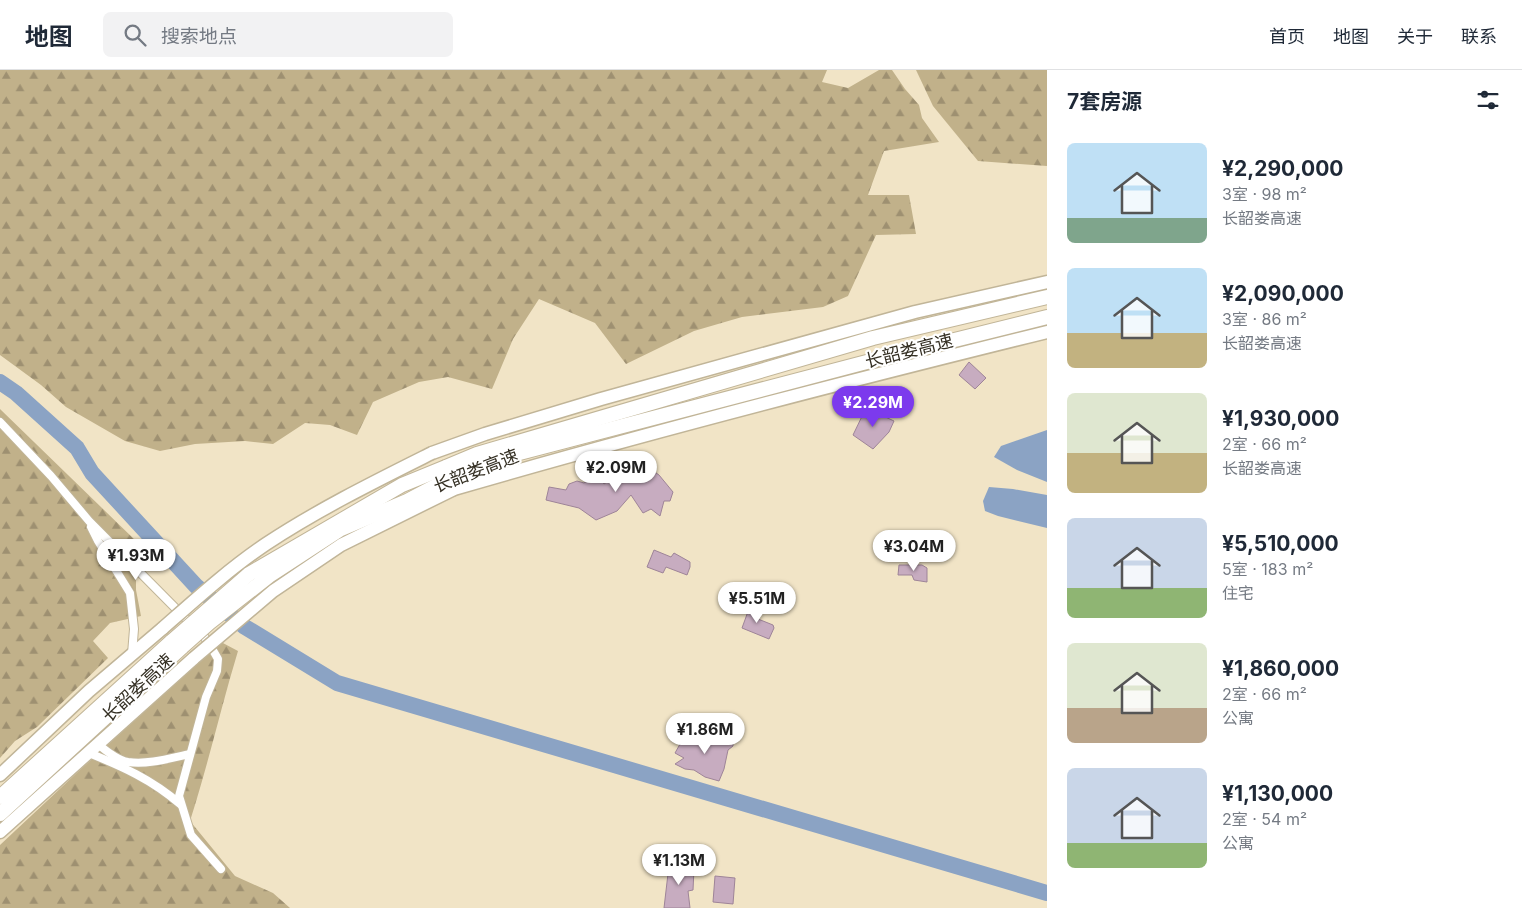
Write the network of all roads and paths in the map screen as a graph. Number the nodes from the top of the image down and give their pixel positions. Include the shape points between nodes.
1 (1047, 282) edge
2 (1047, 297) edge
3 (1047, 317) edge
4 (1047, 332) edge
5 (0, 422) edge
6 (450, 478) junction
7 (89, 521) junction
8 (177, 644) junction
9 (132, 654) junction
10 (94, 749) junction
11 (190, 754) junction
12 (0, 775) edge
13 (0, 797) edge
14 (182, 805) junction
15 (0, 814) edge
16 (0, 832) edge
17 (221, 870) dead end

1 - 9 highway, bridge via 915,312 649,386 485,434 432,453 335,502 266,544 214,582
2 - 6 highway, 长韶娄高速 via 873,338 477,454
3 - 6 highway, 长韶娄高速 via 510,456
4 - 6 highway via 538,465
5 - 7 street
6 - 8 highway, 长韶娄高速, bridge via 402,485 249,574
6 - 10 highway, bridge via 273,591
7 - 9 street via 98,542 130,593 134,629
7 - 11 street via 207,640 218,659
8 - 13 highway, 长韶娄高速
8 - 15 highway, 长韶娄高速
9 - 12 highway
10 - 11 street via 127,762 150,762
10 - 14 street via 150,781
10 - 16 highway
11 - 14 street via 179,796
14 - 17 street via 191,834

